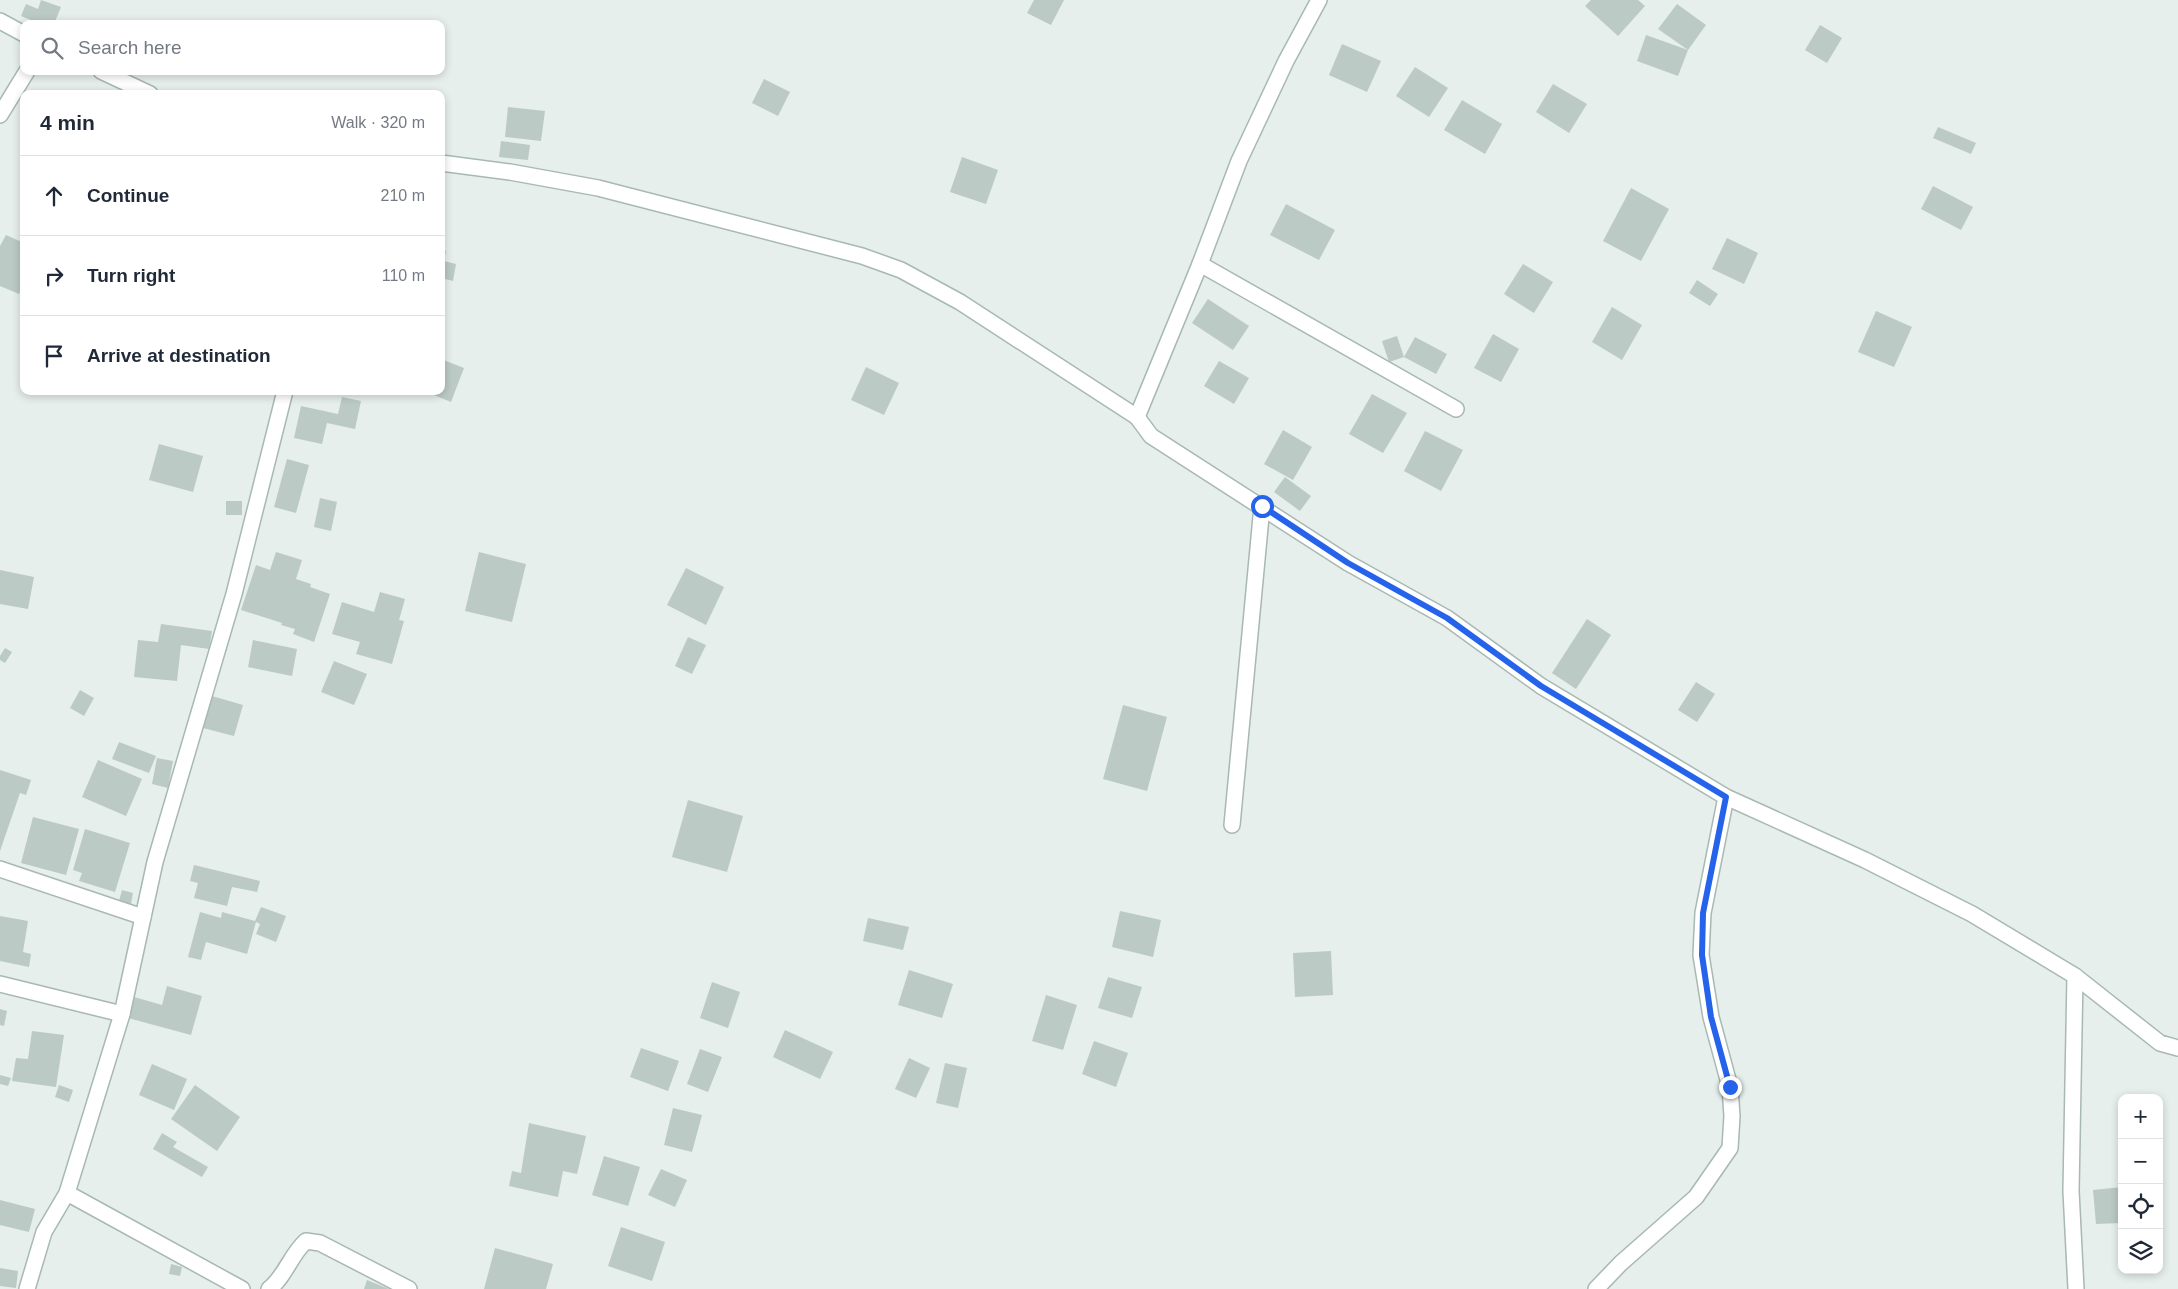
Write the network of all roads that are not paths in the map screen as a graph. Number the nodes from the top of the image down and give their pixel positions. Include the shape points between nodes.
1 (1319, 0) edge
2 (0, 21) edge
3 (20, 32) edge
4 (25, 75) edge
5 (110, 75) edge
6 (141, 90) edge
7 (0, 115) edge
8 (445, 164) edge
9 (1200, 264) junction
10 (284, 395) edge
11 (1456, 409) dead end
12 (1138, 417) junction
13 (1262, 506) junction
14 (1726, 797) junction
15 (1232, 825) dead end
16 (0, 869) edge
17 (143, 917) junction
18 (2075, 976) junction
19 (0, 984) edge
20 (122, 1014) junction
21 (2178, 1048) edge
22 (67, 1193) junction
23 (27, 1289) edge
24 (242, 1289) edge
25 (269, 1289) edge
26 (409, 1289) edge
27 (1596, 1289) edge
28 (2076, 1289) edge

1 - 9 street via 1239,161
2 - 3 street
4 - 7 street
5 - 6 street
8 - 12 street via 598,188 862,256 901,270 960,302
9 - 11 street
9 - 12 street
10 - 17 street via 234,594 155,862
12 - 13 street via 1151,436
13 - 14 street via 1348,563 1447,618 1541,686
13 - 15 street
14 - 18 street via 1865,860 1972,914
14 - 27 street via 1703,913 1702,955 1711,1017 1730,1087 1730,1148 1696,1197
16 - 17 street
17 - 20 street
18 - 21 street via 2160,1043
18 - 28 street via 2071,1191
19 - 20 street
20 - 22 street
22 - 23 street via 44,1232
22 - 24 street
25 - 26 street via 296,1249 306,1241 320,1242

